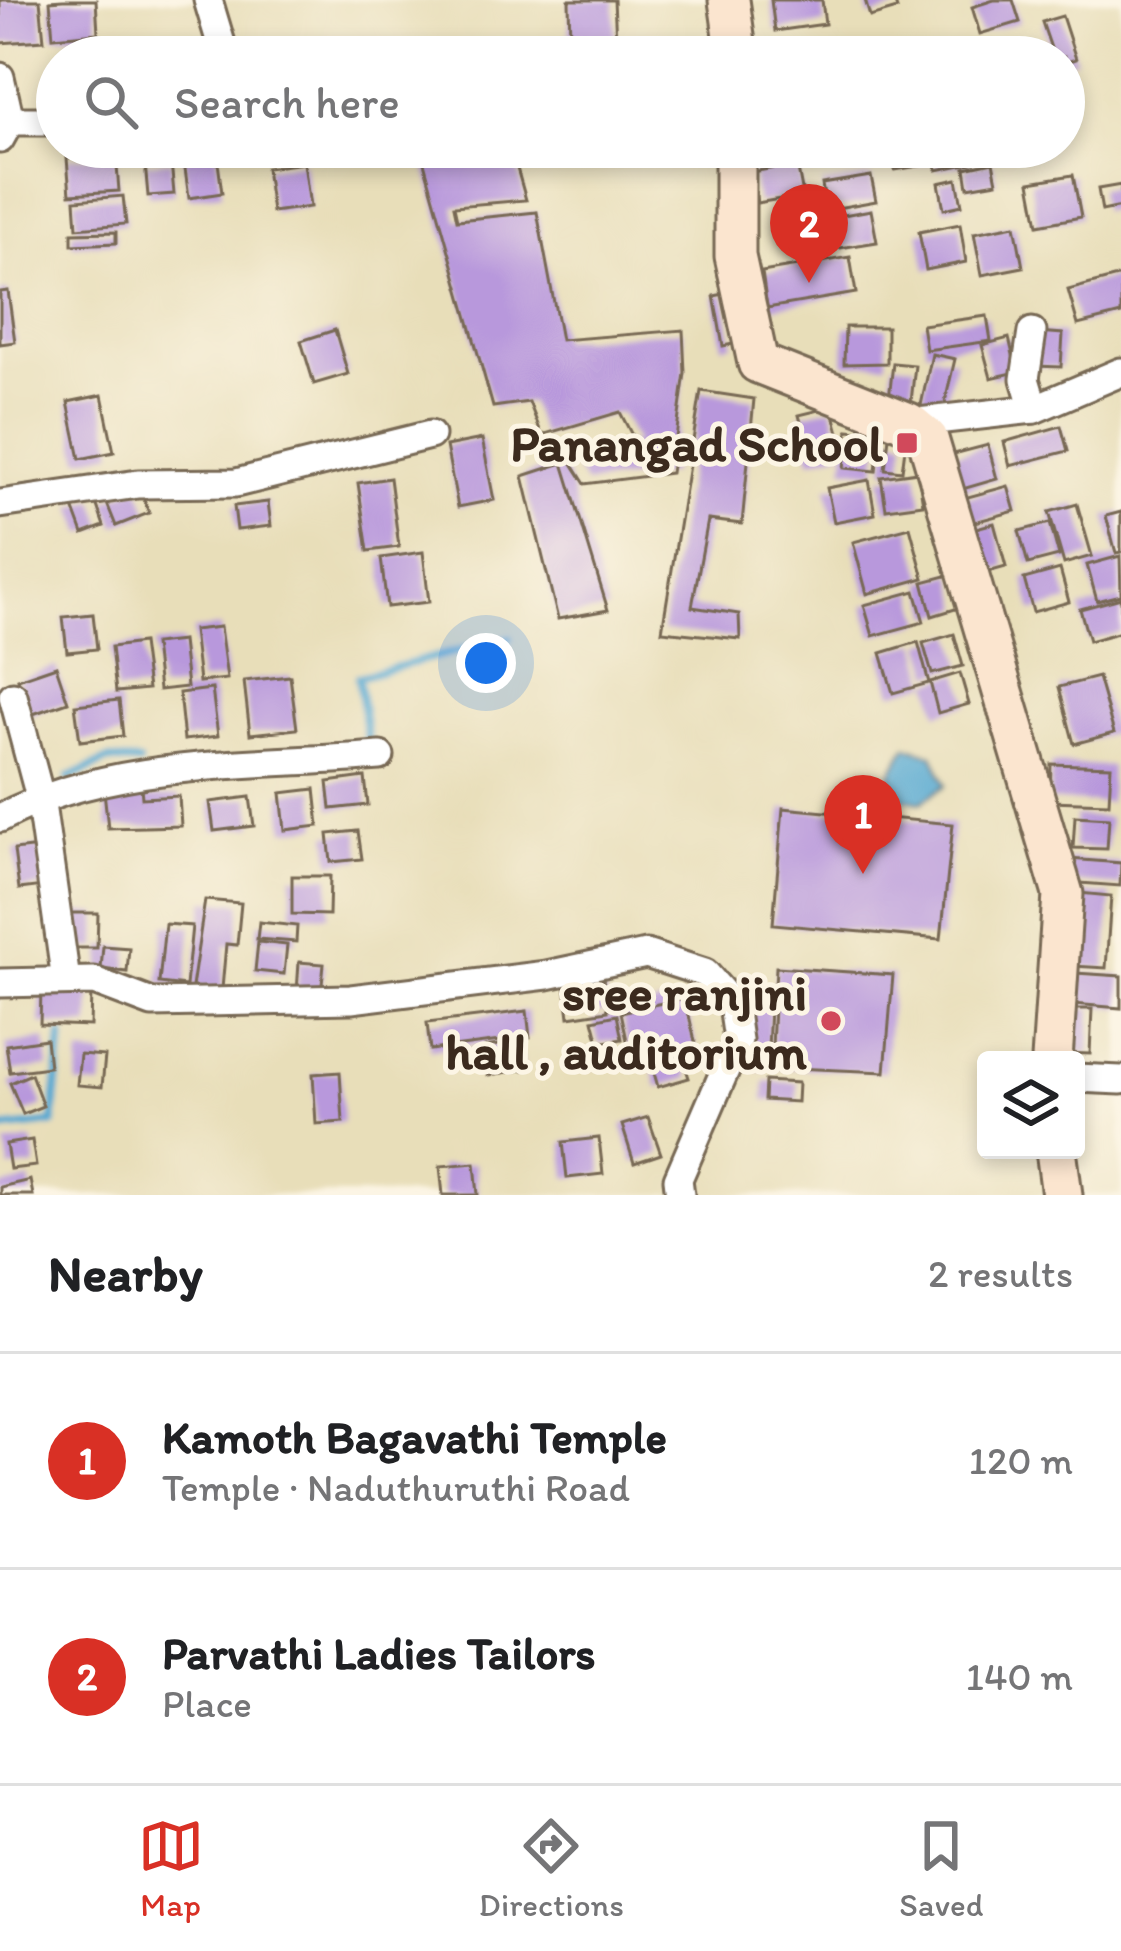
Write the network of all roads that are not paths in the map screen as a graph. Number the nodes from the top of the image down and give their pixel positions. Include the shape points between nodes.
1 (208, 0) edge
2 (729, 0) edge
3 (219, 36) edge
4 (734, 36) edge
5 (0, 77) edge
6 (36, 125) edge
7 (5, 130) edge
8 (735, 168) edge
9 (1032, 332) dead end
10 (1121, 372) edge
11 (1034, 409) junction
12 (909, 423) junction
13 (430, 435) dead end
14 (0, 503) edge
15 (13, 697) dead end
16 (380, 756) dead end
17 (40, 797) junction
18 (0, 818) edge
19 (65, 981) junction
20 (0, 983) edge
21 (1053, 1051) edge
22 (1085, 1078) edge
23 (1121, 1080) edge
24 (1057, 1159) edge
25 (680, 1195) edge
26 (1062, 1195) edge

1 - 3 street
2 - 4 main road
5 - 7 street
6 - 7 street
8 - 12 main road via 735,256 758,363
9 - 11 street via 1025,379
10 - 11 street
11 - 12 street
12 - 21 main road via 928,439 1063,894
13 - 14 street via 236,483 138,484
15 - 17 street
16 - 17 street via 125,776
17 - 18 street
17 - 19 street
19 - 20 street
19 - 25 street via 94,981 152,1003 351,999 646,954 705,974 734,1005 738,1040 678,1179
22 - 23 street
24 - 26 main road

